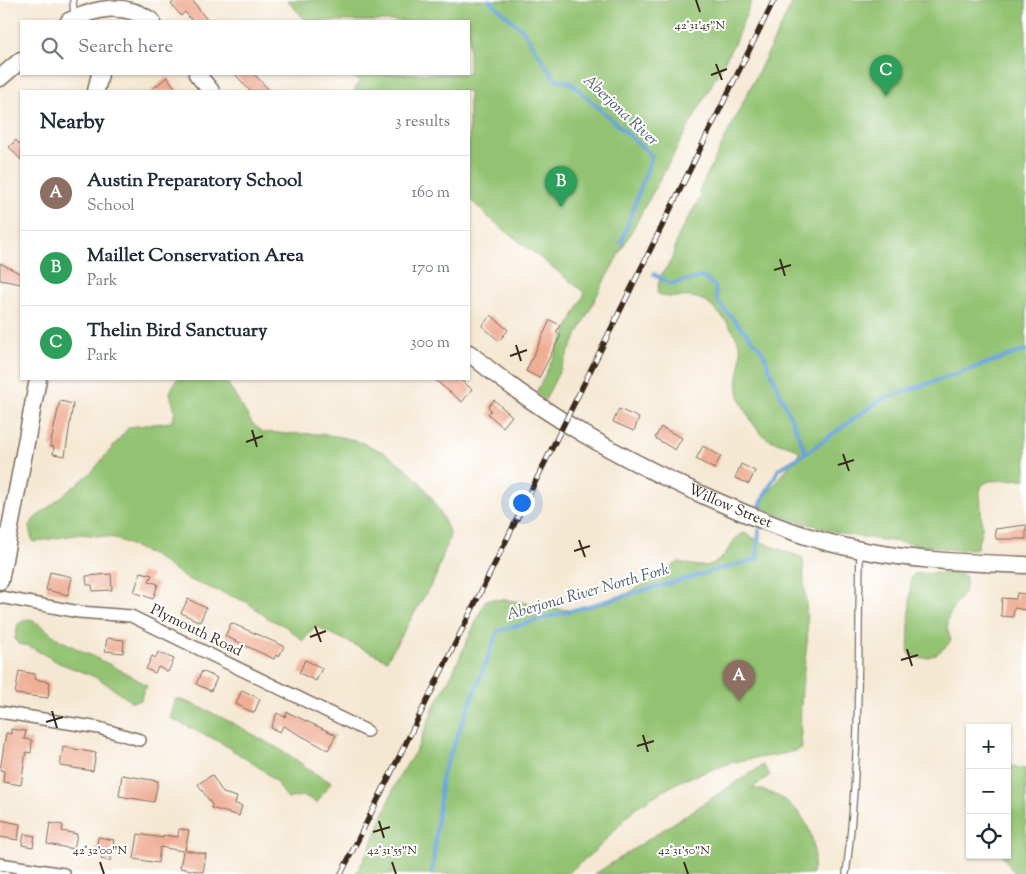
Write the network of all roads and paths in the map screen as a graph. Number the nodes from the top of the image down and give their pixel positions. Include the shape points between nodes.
1 (73, 0) edge
2 (114, 9) edge
3 (72, 20) edge
4 (150, 20) edge
5 (20, 61) edge
6 (100, 75) edge
7 (198, 75) edge
8 (0, 78) edge
9 (96, 90) edge
10 (210, 90) edge
11 (470, 354) edge
12 (38, 380) edge
13 (860, 550) junction
14 (1026, 565) edge
15 (0, 581) edge
16 (0, 597) edge
17 (0, 712) edge
18 (367, 731) dead end
19 (140, 740) dead end
20 (0, 864) edge
21 (64, 874) edge
22 (846, 874) edge

1 - 3 lane
2 - 3 main road via 91,12
2 - 4 main road via 130,10
5 - 8 main road
6 - 9 main road
7 - 10 main road
11 - 13 main road, Willow Street via 557,419 622,455 749,515 807,536
12 - 15 main road
13 - 14 main road, Willow Street
13 - 22 lane via 856,762
16 - 18 street, Plymouth Road via 79,612 131,616
17 - 19 street via 99,728
20 - 21 street

